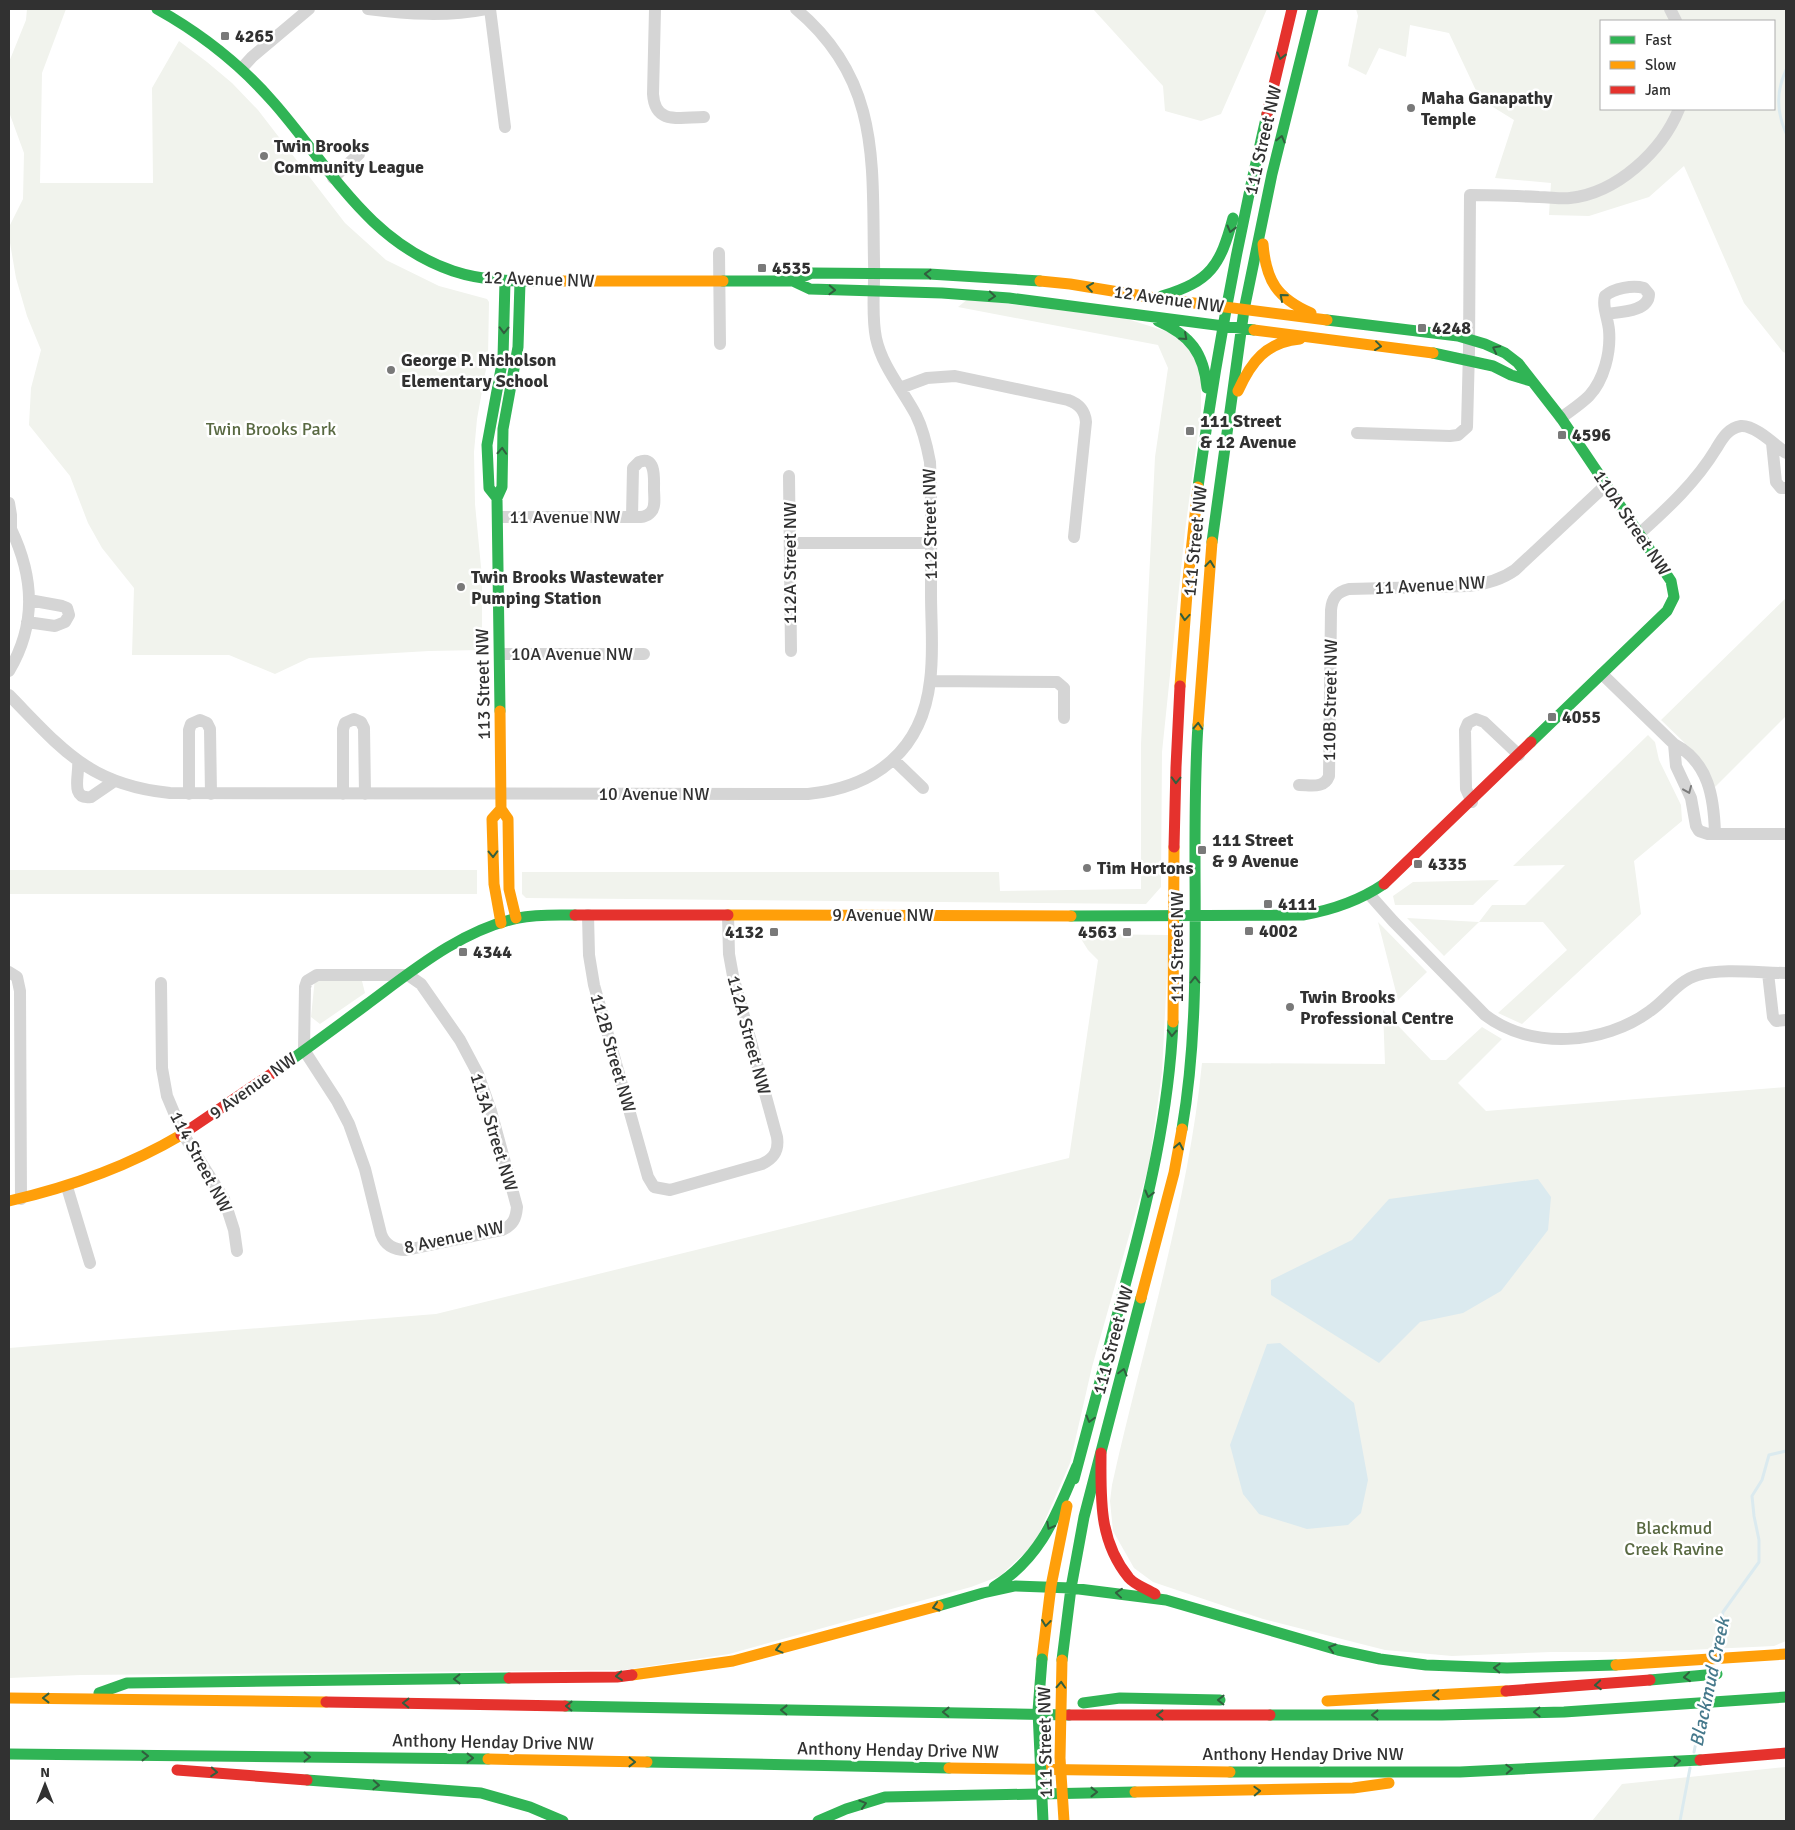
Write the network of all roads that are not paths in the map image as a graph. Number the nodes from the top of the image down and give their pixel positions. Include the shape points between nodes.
1 (157, 9) edge
2 (309, 9) edge
3 (368, 9) edge
4 (486, 9) edge
5 (490, 9) edge
6 (655, 9) edge
7 (796, 9) edge
8 (1292, 9) edge
9 (1313, 9) edge
10 (242, 68) junction
11 (1678, 110) edge
12 (704, 116) dead end
13 (505, 127) dead end
14 (1262, 133) junction
15 (358, 154) dead end
16 (333, 178) junction
17 (1263, 222) junction
18 (719, 253) dead end
19 (874, 273) junction
20 (505, 281) junction
21 (720, 281) junction
22 (792, 281) junction
23 (520, 282) junction
24 (874, 291) junction
25 (1155, 298) junction
26 (1226, 307) junction
27 (1244, 310) junction
28 (1606, 314) dead end
29 (1142, 315) junction
30 (1343, 322) junction
31 (1223, 325) junction
32 (1241, 327) junction
33 (1330, 340) junction
34 (720, 344) dead end
35 (1469, 349) junction
36 (1531, 381) junction
37 (900, 388) junction
38 (1209, 412) junction
39 (1228, 412) junction
40 (1561, 418) junction
41 (1357, 433) dead end
42 (1772, 444) junction
43 (1786, 453) edge
44 (789, 476) dead end
45 (1606, 486) junction
46 (1786, 488) edge
47 (497, 498) junction
48 (9, 503) edge
49 (498, 517) junction
50 (632, 517) dead end
51 (10, 528) edge
52 (1639, 534) junction
53 (1074, 537) dead end
54 (790, 543) junction
55 (931, 543) junction
56 (1340, 592) joint
57 (30, 600) junction
58 (28, 622) junction
59 (790, 651) dead end
60 (500, 654) junction
61 (644, 654) dead end
62 (9, 671) edge
63 (1602, 674) junction
64 (930, 681) junction
65 (9, 694) edge
66 (1064, 718) dead end
67 (1674, 744) junction
68 (1519, 755) junction
69 (894, 760) junction
70 (78, 761) junction
71 (113, 782) junction
72 (1299, 785) dead end
73 (922, 788) dead end
74 (189, 794) junction
75 (211, 794) junction
76 (343, 794) junction
77 (365, 794) junction
78 (501, 794) junction
79 (1472, 802) junction
80 (501, 809) junction
81 (1715, 834) junction
82 (1786, 834) edge
83 (1369, 894) junction
84 (588, 915) junction
85 (728, 915) junction
86 (1174, 916) junction
87 (1194, 917) junction
88 (516, 918) junction
89 (501, 923) junction
90 (1768, 973) junction
91 (1786, 973) edge
92 (12, 974) edge
93 (408, 975) junction
94 (161, 983) dead end
95 (1786, 1020) edge
96 (304, 1050) junction
97 (183, 1134) junction
98 (67, 1187) junction
99 (654, 1187) joint
100 (15, 1200) edge
101 (514, 1220) joint
102 (237, 1251) dead end
103 (90, 1263) dead end
104 (1101, 1453) junction
105 (1077, 1466) junction
106 (1051, 1586) junction
107 (1071, 1588) junction
108 (983, 1593) junction
109 (1166, 1600) junction
110 (1786, 1654) edge
111 (1732, 1673) dead end
112 (1786, 1697) edge
113 (9, 1698) edge
114 (83, 1698) junction
115 (1235, 1700) dead end
116 (1311, 1701) dead end
117 (995, 1713) junction
118 (1786, 1753) edge
119 (9, 1755) edge
120 (145, 1767) dead end
121 (164, 1768) dead end
122 (1460, 1772) junction
123 (563, 1821) edge
124 (818, 1821) edge
125 (1042, 1821) edge
126 (1064, 1821) edge

1 - 10 main road, 12 Avenue NW via 192,28
2 - 10 street
3 - 4 street via 427,15
5 - 13 street
6 - 12 street via 655,108 667,117
7 - 19 street, 112 Street NW via 821,32 842,60 862,103 870,141
8 -> 14 main road, 111 Street NW
17 -> 9 main road, 111 Street NW
10 - 16 main road, 12 Avenue NW via 290,121
11 - 35 street via 1665,136 1650,154 1628,172 1598,189 1567,198 1470,195
14 -> 25 main road via 1245,170 1228,237 1216,267 1190,287
14 - 26 main road, 111 Street NW
15 - 16 street
16 - 20 main road, 12 Avenue NW via 361,212 387,236 414,254 456,272
17 - 27 main road, 111 Street NW
30 -> 17 main road via 1294,306 1277,292 1264,260
18 - 21 street
19 - 22 main road, 12 Avenue NW via 812,273
19 - 24 street, 112 Street NW
25 -> 19 main road, 12 Avenue NW via 1070,284 1003,278
20 - 23 main road, 12 Avenue NW
20 -> 47 main road, 113 Street NW via 502,358 487,445 489,488
21 - 22 main road, 12 Avenue NW
21 - 23 main road, 12 Avenue NW
21 - 34 street
22 -> 24 main road, 12 Avenue NW via 810,289
47 -> 23 main road, 113 Street NW via 502,487 504,429 518,347
24 -> 29 main road, 12 Avenue NW via 942,292
24 - 37 street, 112 Street NW via 878,345
25 - 26 main road, 12 Avenue NW
26 - 27 main road, 12 Avenue NW
26 - 31 main road, 111 Street NW
27 - 30 main road, 12 Avenue NW
27 - 32 main road, 111 Street NW
28 - 40 street via 1609,344 1601,376 1589,396
29 - 31 main road, 12 Avenue NW
29 -> 38 main road via 1172,327 1194,346 1207,376
30 - 35 main road, 12 Avenue NW
31 - 32 main road, 12 Avenue NW
31 - 38 main road, 111 Street NW
32 - 33 main road, 12 Avenue NW
32 - 39 main road, 111 Street NW
33 -> 35 main road, 12 Avenue NW
33 - 39 main road via 1291,339 1263,353 1247,371
35 - 36 main road, 12 Avenue NW via 1493,366
36 -> 35 main road, 12 Avenue NW via 1514,359 1485,344
35 - 41 street via 1468,423 1465,430 1450,436
36 - 40 main road, 12 Avenue NW
37 - 53 street via 927,378 955,376 1068,400 1081,408 1086,422
37 - 55 street, 112 Street NW via 919,422 927,447
38 -> 86 main road, 111 Street NW via 1181,670 1176,753
87 -> 39 main road, 111 Street NW via 1196,749 1202,656 1213,528
40 - 45 main road, 110A Street NW
42 - 43 street
42 - 46 street via 1776,482 1781,488
42 - 52 street via 1750,427 1732,429 1686,489
44 - 54 street, 112A Street NW
45 - 52 main road, 110A Street NW
45 - 56 street, 11 Avenue NW via 1515,570 1500,579 1468,586
47 - 49 main road, 113 Street NW
48 - 51 street
49 - 50 street, 11 Avenue NW
49 - 60 main road, 113 Street NW
51 - 57 street via 23,560
52 - 63 main road, 110A Street NW via 1671,581 1673,600 1667,611
54 - 55 street
54 - 59 street, 112A Street NW
55 - 64 street, 112 Street NW
56 - 72 street, 110B Street NW via 1332,600 1331,610 1329,776 1320,785
57 - 58 street
57 - 58 street via 62,606 67,608 69,615 65,622 56,626
58 - 62 street
60 - 61 street, 10A Avenue NW
60 - 78 main road, 113 Street NW
63 - 67 street
63 - 68 main road, 110A Street NW
64 - 66 street via 1057,682 1064,688
64 - 69 street, 112 Street NW via 920,718
65 - 70 street, 10 Avenue NW via 62,749
67 - 81 street via 1686,750 1696,761 1706,781 1714,802
67 -> 81 street via 1676,766 1691,798 1696,826 1703,833
68 - 79 main road, 110A Street NW
68 - 79 street via 1484,722 1468,723 1465,730 1466,789
69 - 73 street
69 - 78 street, 10 Avenue NW via 877,773 849,786 808,794
70 - 71 street, 10 Avenue NW
70 - 71 street via 76,786 81,796 91,797
71 - 74 street, 10 Avenue NW via 156,792
74 - 75 street, 10 Avenue NW
74 - 75 street via 189,730 194,722 200,720 210,729
75 - 76 street, 10 Avenue NW
76 - 77 street, 10 Avenue NW
76 - 77 street via 342,729 354,718 364,728
77 - 78 street, 10 Avenue NW
78 - 80 main road, 113 Street NW
79 - 83 main road, 110A Street NW via 1386,883
80 - 88 main road, 113 Street NW via 508,819 509,889
80 -> 89 main road, 113 Street NW via 492,819 494,888
81 - 82 street
83 - 87 main road, 9 Avenue NW via 1346,904 1300,916
83 - 90 street via 1479,1010 1500,1025 1527,1035 1555,1039 1599,1034 1641,1018 1685,981 1698,975
84 - 85 main road, 9 Avenue NW
84 - 88 main road, 9 Avenue NW
84 - 99 street, 112B Street NW via 589,955 596,993 648,1177
85 - 86 main road, 9 Avenue NW
85 - 99 street, 112A Street NW via 733,976 778,1137 776,1153 762,1164 675,1190
86 - 87 main road, 9 Avenue NW
86 -> 105 main road, 111 Street NW via 1170,1069 1155,1169
104 -> 87 main road, 111 Street NW via 1181,1137 1195,1005
88 - 89 main road, 9 Avenue NW
89 - 93 main road, 9 Avenue NW via 459,941
90 - 91 street
90 - 95 street via 1773,1017 1776,1021
92 - 100 street via 19,981 20,991
93 - 96 main road, 9 Avenue NW
93 - 96 street, 9 Avenue NW via 324,974 312,977 305,987
93 - 101 street, 113A Street NW via 421,984 460,1040 478,1074 517,1207
94 - 97 street, 114 Street NW via 162,1076
96 - 97 main road, 9 Avenue NW
96 - 101 street, 8 Avenue NW via 349,1124 365,1169 381,1234 391,1247 406,1250 502,1230
97 - 98 main road, 9 Avenue NW via 125,1165
97 - 102 street, 114 Street NW via 224,1198
98 - 100 main road, 9 Avenue NW
98 - 103 street
104 - 107 main road, 111 Street NW via 1084,1517
104 - 109 main road via 1101,1491 1109,1546 1130,1579
105 - 106 main road, 111 Street NW
105 -> 108 main road via 1040,1545 1006,1581
106 - 107 main road
106 - 108 main road via 1015,1586
106 -> 125 main road, 111 Street NW, bridge via 1038,1711
109 -> 107 main road
126 -> 107 main road, 111 Street NW, bridge via 1060,1758 1062,1660
108 -> 114 main road via 733,1661 617,1677 126,1683
110 -> 109 main road via 1651,1664 1507,1668 1426,1666 1338,1650
111 -> 116 main road via 1518,1691
112 -> 117 main road via 1638,1708 1432,1715
114 -> 113 main road
117 -> 114 main road
115 -> 117 main road via 1120,1698
122 -> 118 main road, Anthony Henday Drive NW
119 - 120 main road
119 -> 122 main road, Anthony Henday Drive NW via 494,1759 1179,1772
121 -> 123 main road via 481,1793 530,1807
124 -> 122 main road via 885,1797 1353,1788

